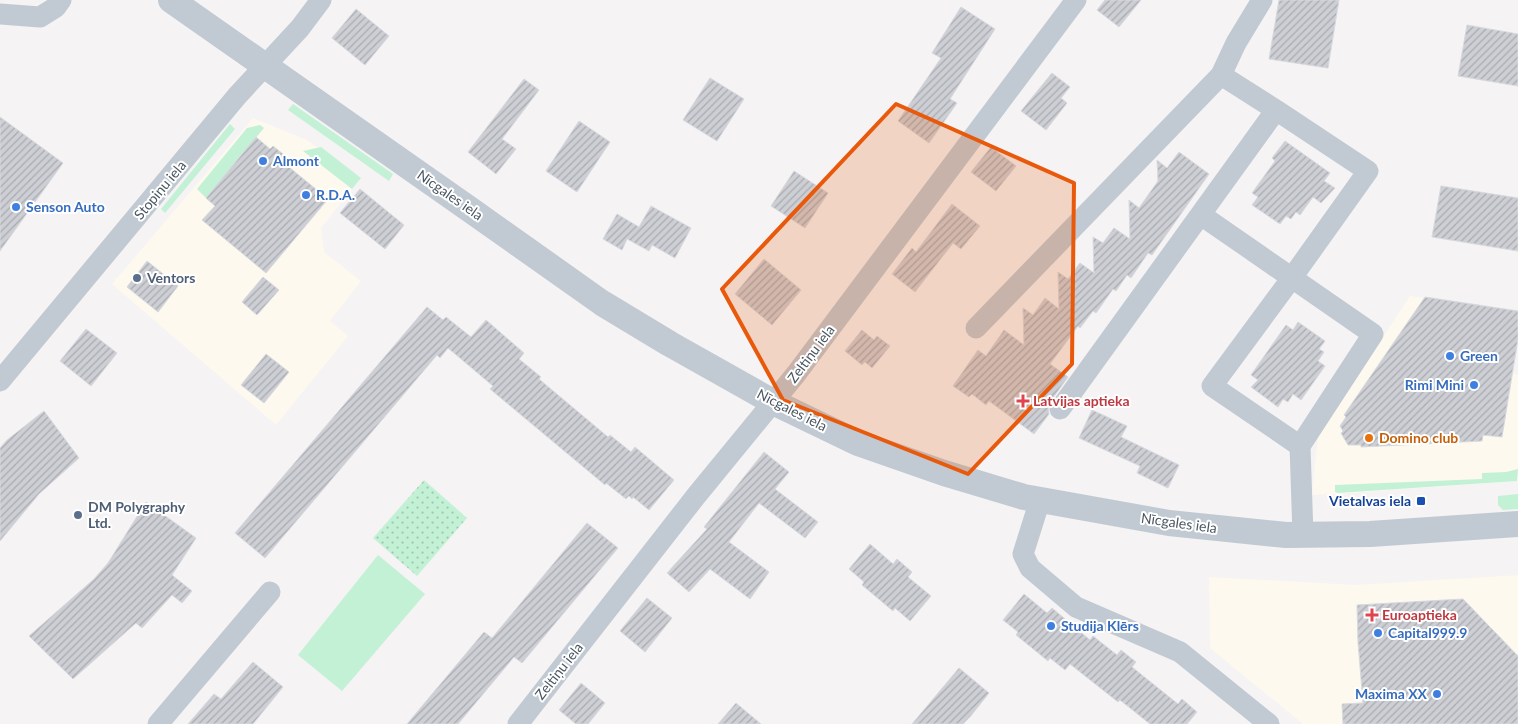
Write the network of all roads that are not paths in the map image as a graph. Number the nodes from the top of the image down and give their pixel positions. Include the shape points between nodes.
1 (61, 0) edge
2 (171, 0) edge
3 (321, 0) edge
4 (1076, 0) edge
5 (1262, 0) edge
6 (0, 14) edge
7 (264, 66) junction
8 (1221, 75) junction
9 (1276, 110) junction
10 (1201, 215) junction
11 (1292, 279) junction
12 (976, 328) dead end
13 (0, 381) edge
14 (773, 402) junction
15 (1060, 409) dead end
16 (1300, 446) junction
17 (1040, 500) junction
18 (1518, 524) edge
19 (1303, 535) junction
20 (270, 592) dead end
21 (158, 724) edge
22 (518, 724) edge
23 (1269, 724) edge

1 - 6 street via 40,17
2 - 7 street, Nīcgales iela
3 - 7 street, Stopiņu iela
4 - 14 street, Zeltiņu iela
5 - 8 street
7 - 13 street, Stopiņu iela
7 - 14 street, Nīcgales iela via 602,303
8 - 9 street
8 - 12 street
9 - 10 street
9 - 11 street via 1368,171
10 - 11 street
10 - 15 street
11 - 16 street via 1373,334
11 - 16 street via 1212,386
14 - 17 street, Nīcgales iela via 858,443 944,473
14 - 22 street, Zeltiņu iela
16 - 19 street
17 - 19 street, Nīcgales iela via 1169,523
17 - 23 street via 1023,554 1030,568 1076,607 1180,652
18 - 19 street, Nīcgales iela
20 - 21 street

